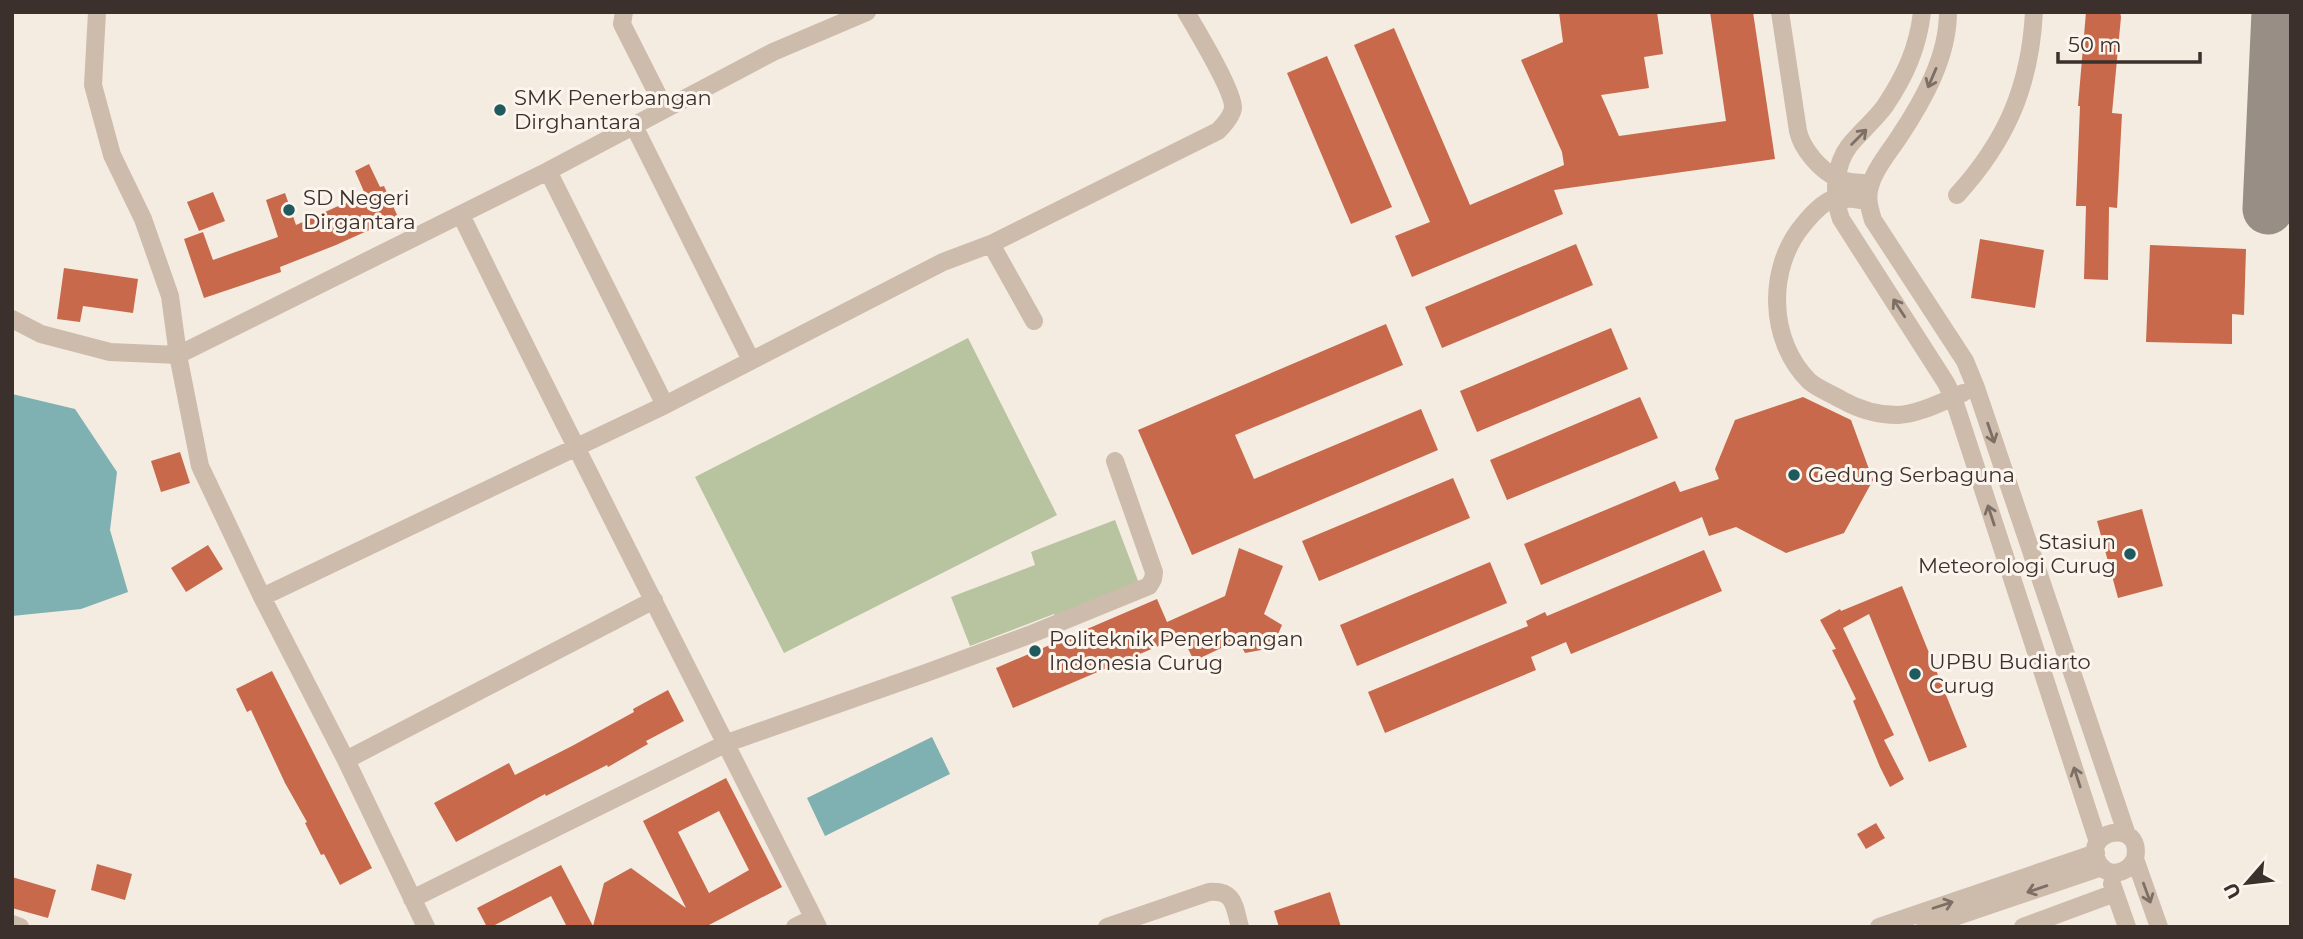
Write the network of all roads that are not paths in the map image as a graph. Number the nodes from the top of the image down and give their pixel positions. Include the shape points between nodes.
1 (97, 12) edge
2 (624, 12) edge
3 (867, 12) edge
4 (1186, 12) edge
5 (1780, 12) edge
6 (1922, 12) edge
7 (1948, 12) edge
8 (2034, 12) edge
9 (665, 109) junction
10 (634, 126) junction
11 (548, 171) junction
12 (1837, 179) junction
13 (1869, 193) junction
14 (1957, 195) dead end
15 (1835, 198) junction
16 (461, 215) junction
17 (990, 244) junction
18 (12, 318) edge
19 (1034, 321) dead end
20 (178, 355) junction
21 (751, 360) junction
22 (1976, 388) junction
23 (1953, 397) junction
24 (665, 405) junction
25 (574, 447) junction
26 (1115, 461) dead end
27 (262, 597) junction
28 (654, 600) junction
29 (727, 743) junction
30 (346, 760) junction
31 (2127, 835) junction
32 (2101, 859) junction
33 (2135, 859) junction
34 (2115, 893) junction
35 (412, 899) junction
36 (816, 922) edge
37 (12, 925) edge
38 (2033, 925) edge
39 (20, 927) edge
40 (426, 927) edge
41 (795, 927) edge
42 (1107, 927) edge
43 (1240, 927) edge
44 (1879, 927) edge
45 (1925, 927) edge
46 (2127, 927) edge
47 (2159, 927) edge

1 - 20 street via 93,85 112,155 143,219 170,296
2 - 9 street via 622,24
3 - 9 street via 773,52
4 - 17 street via 1229,93 1233,108 1226,123
5 - 12 street via 1800,139 1810,156
12 -> 6 street via 1849,146 1884,107 1911,62
7 -> 13 street via 1932,79 1874,176
8 - 14 street via 2027,71 2010,121 1979,171
9 - 10 street
10 - 11 street
10 - 21 street
11 - 16 street
11 - 24 street
12 - 13 street
12 - 15 street
13 - 15 street
13 - 22 street via 1873,220 1965,361
23 -> 15 street via 1841,219
15 - 23 street via 1798,230 1778,273 1776,299 1782,334 1791,353 1811,383 1857,408 1908,414
16 - 20 street
16 - 25 street
17 - 19 street
17 - 21 street via 943,262
18 - 20 street via 41,334 110,352
20 - 27 street via 201,466
21 - 24 street
22 - 23 street
22 -> 31 street
32 -> 23 street
24 - 25 street
25 - 27 street
25 - 28 street
26 - 29 street via 1154,572 1149,586 939,668
27 - 30 street
28 - 29 street
28 - 30 street
29 - 35 street
29 - 36 street
30 - 35 street
31 - 32 street via 2108,834
31 - 33 street via 2135,846
32 - 33 street via 2121,872
32 - 34 street
44 -> 32 street
32 -> 45 street
33 -> 47 street
34 - 38 street
34 - 46 street
35 - 40 street
36 - 41 street
37 - 39 street
42 - 43 street via 1222,891 1233,904

